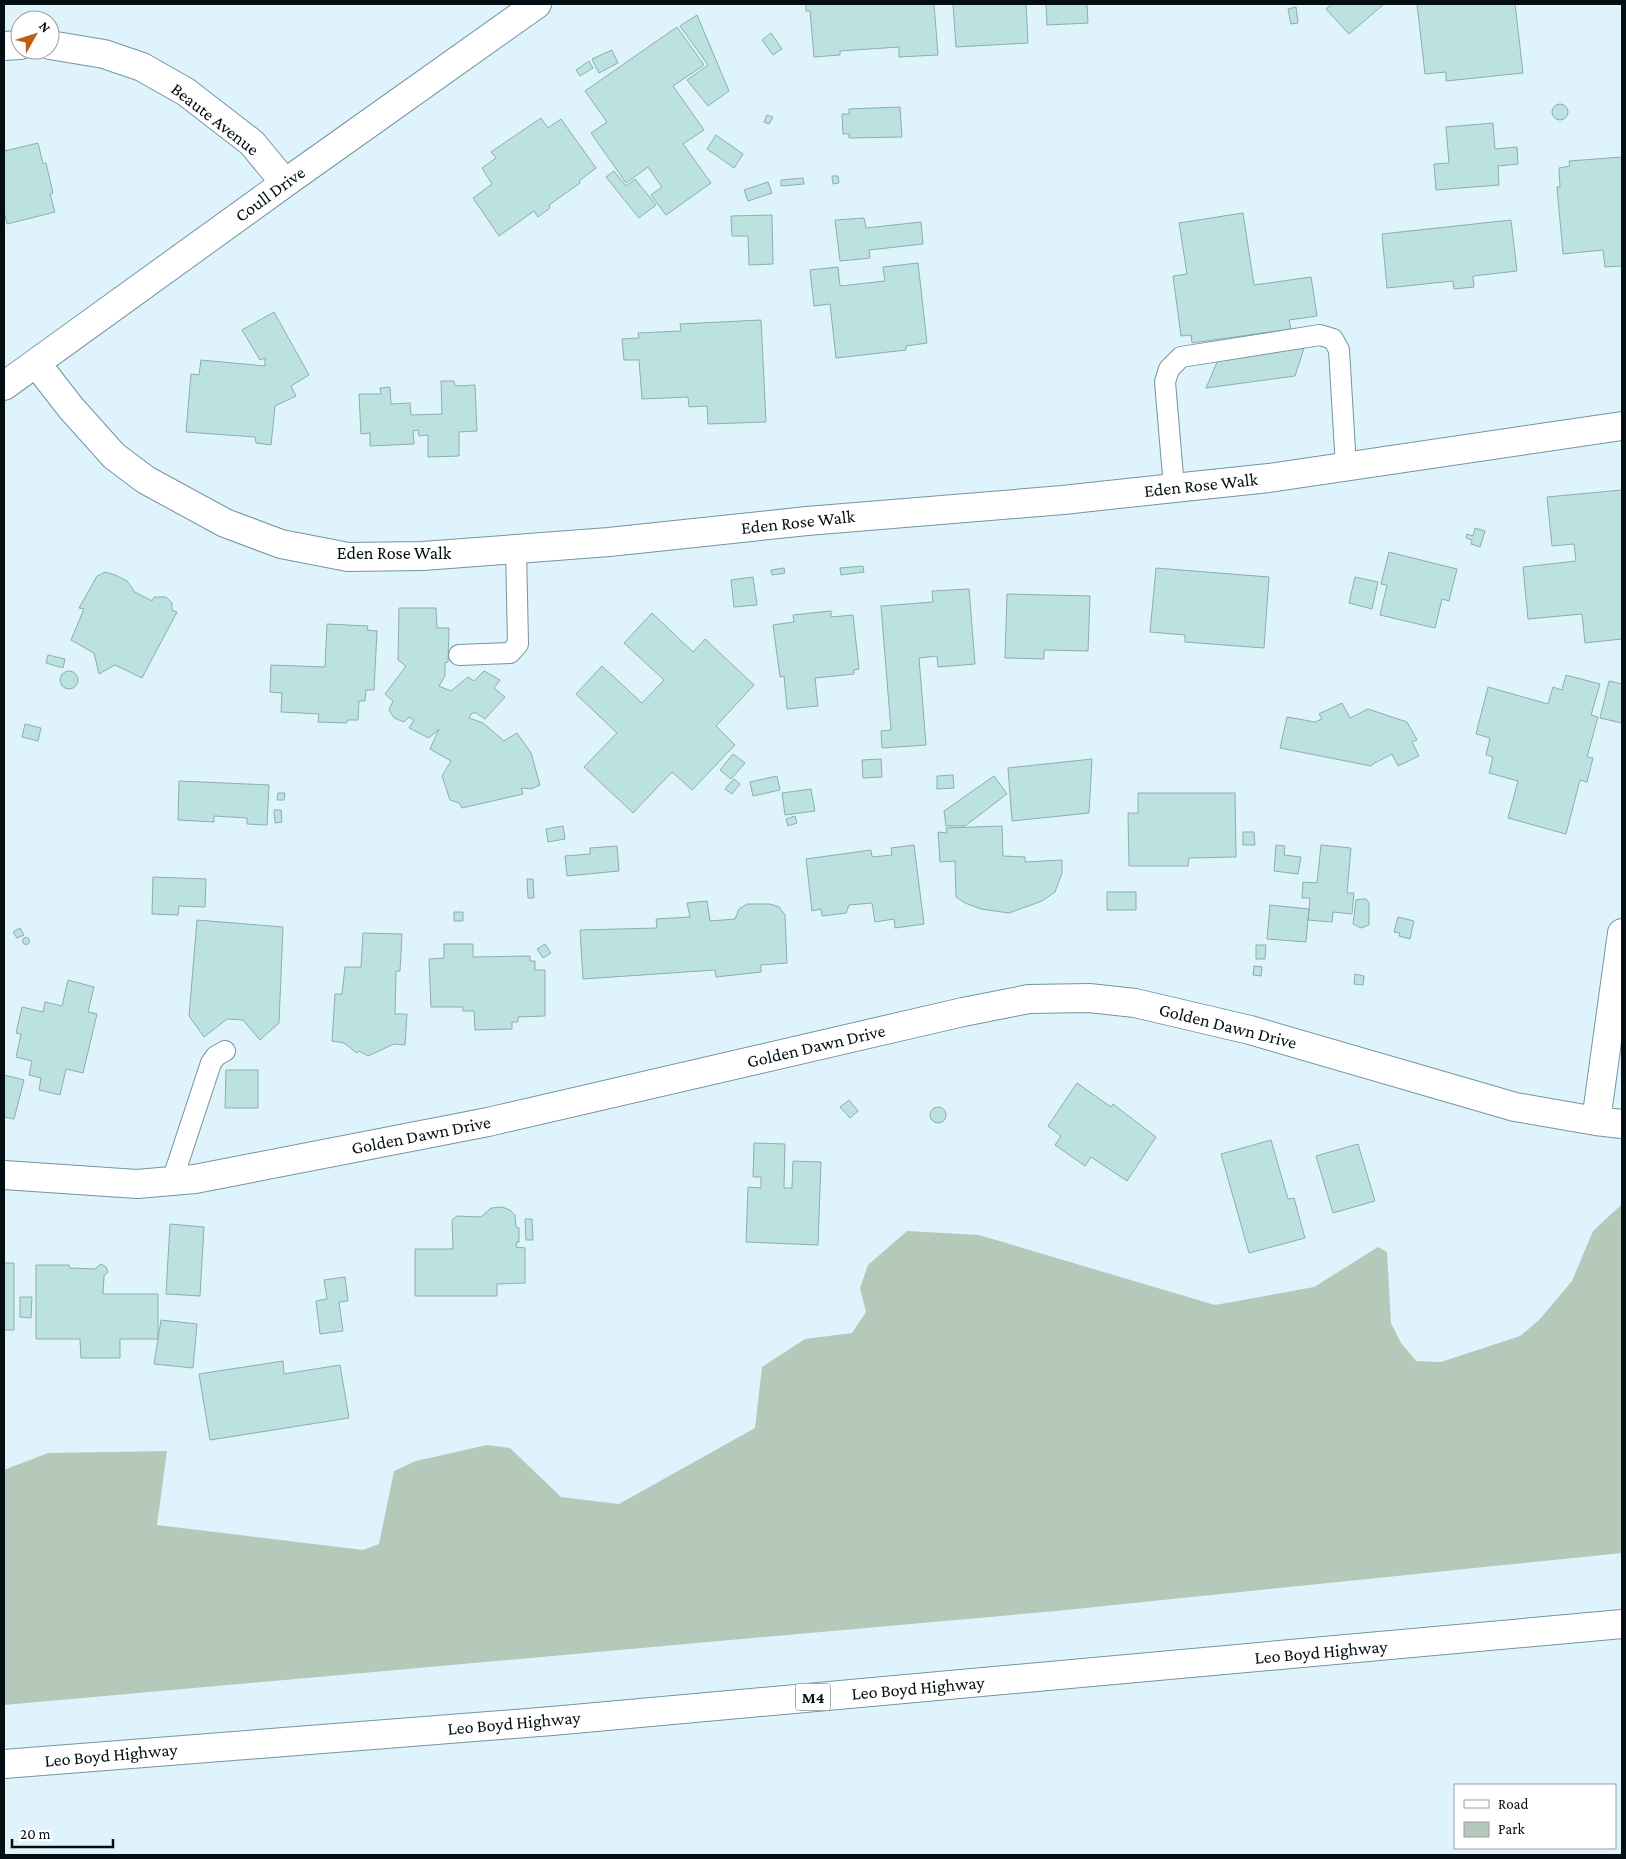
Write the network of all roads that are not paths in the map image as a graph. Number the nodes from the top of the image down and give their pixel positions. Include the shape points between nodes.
1 (537, 4) edge
2 (60, 47) edge
3 (285, 183) junction
4 (36, 363) junction
5 (4, 386) edge
6 (1622, 426) edge
7 (1346, 467) junction
8 (1174, 488) junction
9 (516, 549) junction
10 (459, 655) dead end
11 (1622, 933) edge
12 (226, 1051) dead end
13 (1609, 1123) edge
14 (4, 1175) edge
15 (172, 1181) junction
16 (1622, 1624) edge
17 (4, 1764) edge

1 - 3 street, Coull Drive
2 - 3 street, Beaute Avenue via 104,54 142,67 186,92 252,144
3 - 4 street, Coull Drive
4 - 5 street, Coull Drive
4 - 9 street, Eden Rose Walk via 70,408 114,456 146,480 225,523 281,544 348,557 423,556
6 - 7 street, Eden Rose Walk
7 - 8 street, Eden Rose Walk
7 - 8 lane via 1339,350 1333,340 1320,335 1181,357 1168,369 1165,382
8 - 9 street, Eden Rose Walk
9 - 10 lane via 518,644 510,653
11 - 13 street
12 - 15 lane via 211,1063
13 - 15 street, Golden Dawn Drive via 1515,1107 1250,1030 1135,1003 1089,998 1028,999 488,1122
14 - 15 street, Golden Dawn Drive via 138,1184
16 - 17 street, Leo Boyd Highway / M4 via 542,1721

